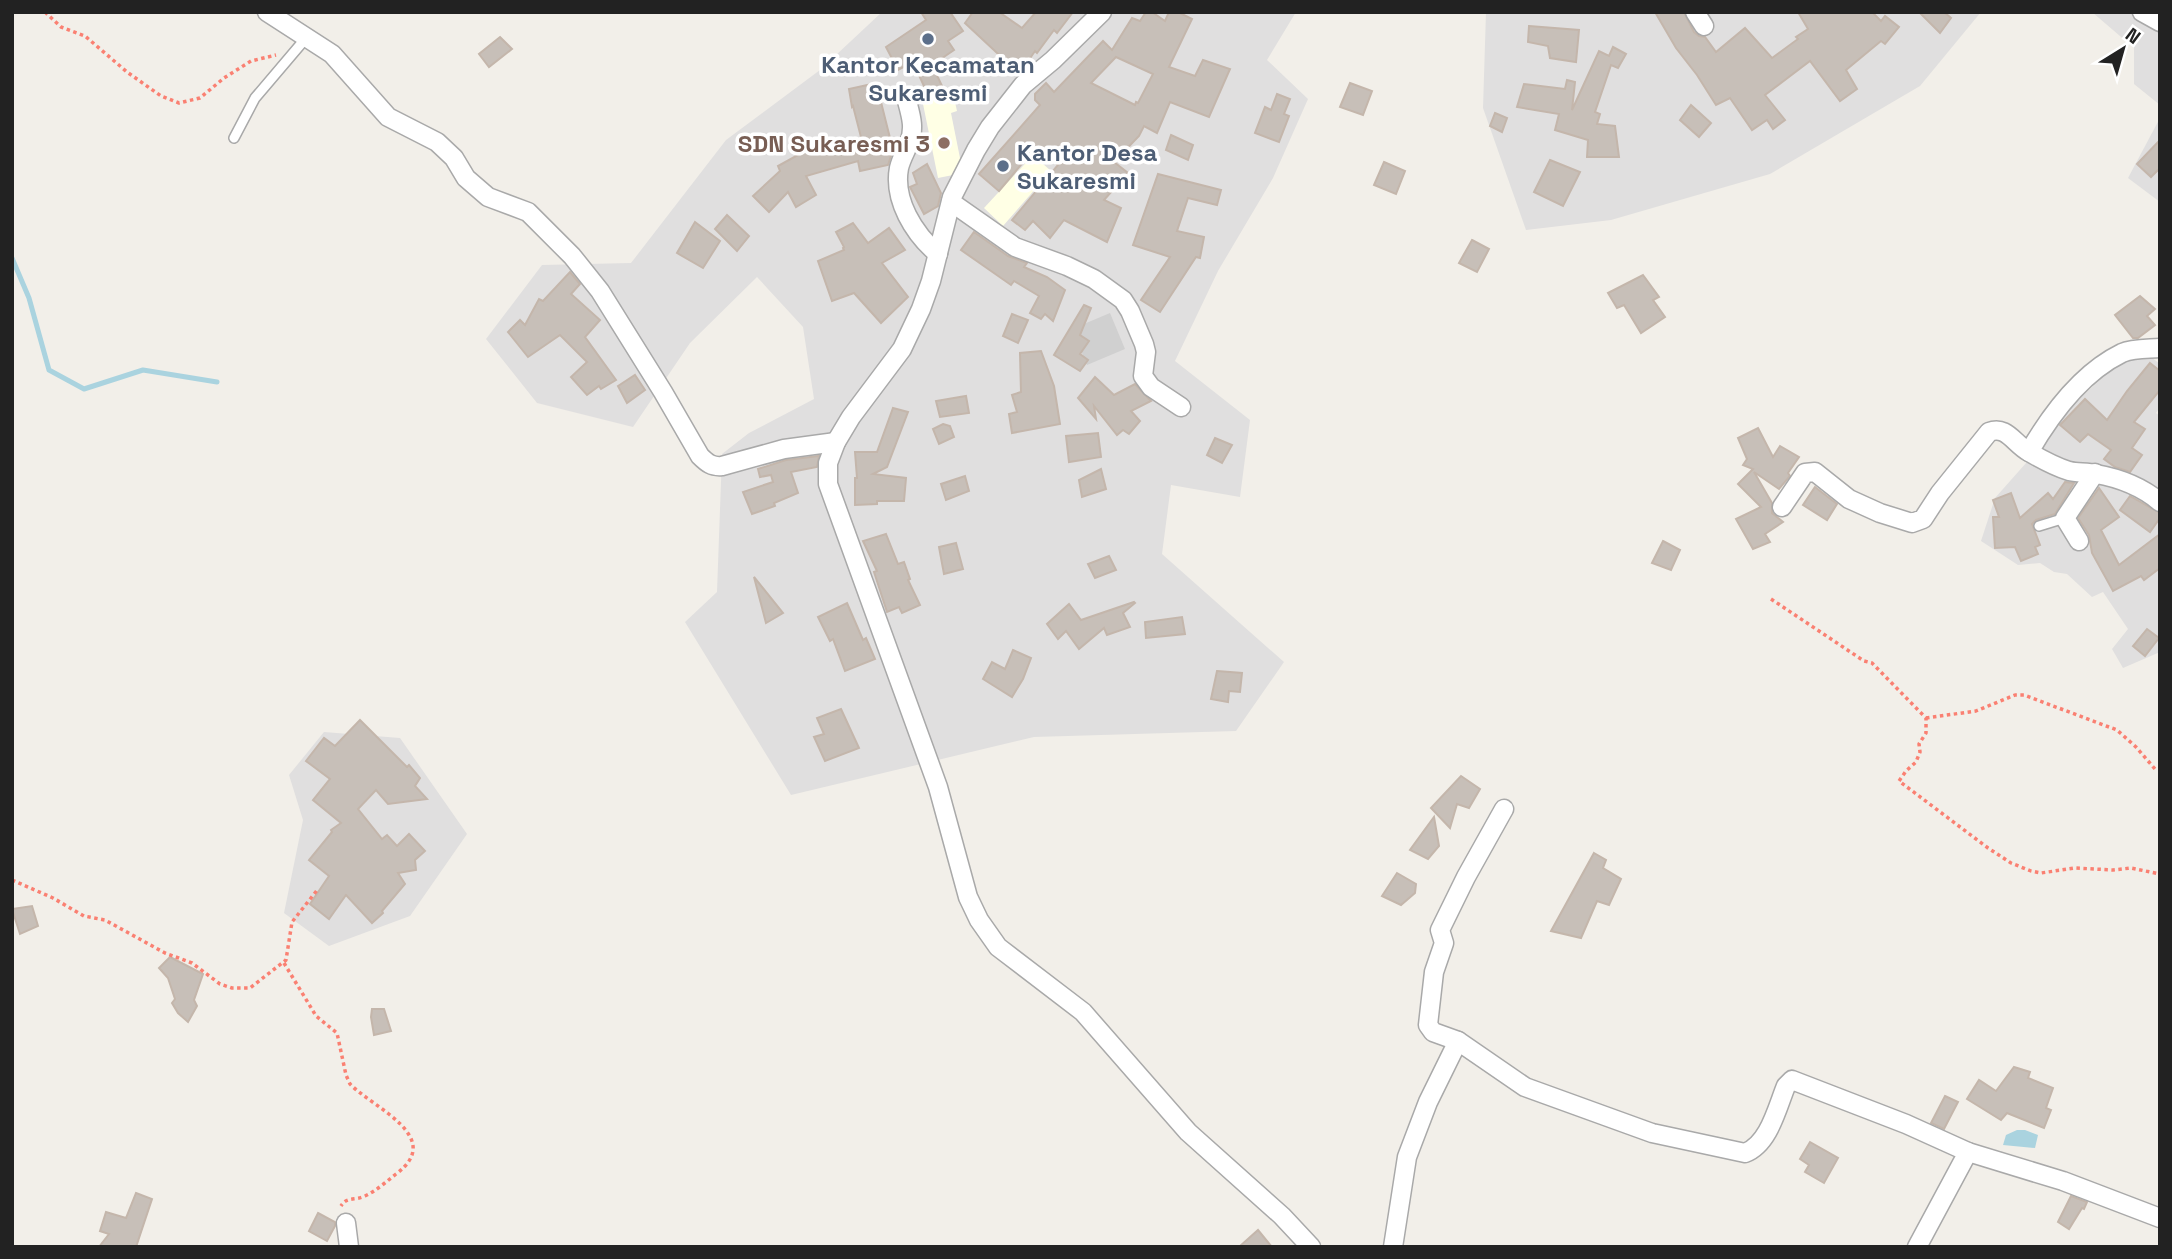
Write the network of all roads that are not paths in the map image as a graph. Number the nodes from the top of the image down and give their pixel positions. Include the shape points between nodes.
1 (267, 12) edge
2 (1102, 12) edge
3 (2142, 12) edge
4 (2160, 22) edge
5 (306, 38) junction
6 (907, 100) dead end
7 (234, 138) dead end
8 (951, 202) junction
9 (937, 254) junction
10 (2160, 348) edge
11 (1181, 407) dead end
12 (836, 442) junction
13 (2029, 452) junction
14 (2095, 473) junction
15 (2160, 502) edge
16 (1782, 507) dead end
17 (2065, 518) junction
18 (2039, 526) dead end
19 (2078, 541) dead end
20 (1504, 809) dead end
21 (1458, 1041) junction
22 (1968, 1152) junction
23 (2160, 1218) edge
24 (346, 1223) road end
25 (349, 1247) edge
26 (1311, 1247) edge
27 (1393, 1247) edge
28 (1917, 1247) edge

1 - 5 street
2 - 8 street via 1023,85 990,127
3 - 4 street
5 - 7 lane via 256,98
5 - 12 street via 332,54 388,117 437,142 488,197 528,212 572,257 600,291 708,463 722,466 784,449
6 - 9 street via 913,126 899,167 899,191 916,229
8 - 9 street
8 - 11 street via 1015,247 1094,279 1123,300 1144,344 1143,376
9 - 12 street via 922,309 902,348
10 - 13 street via 2122,353 2095,371 2056,409
12 - 26 street via 828,463 828,484 938,788 968,897 979,920 998,947 1083,1012 1188,1132
13 - 14 street via 2070,471
13 - 16 street via 2005,431 1989,432 1923,519 1912,523 1849,499 1815,471 1805,473
14 - 15 street via 2129,483
14 - 17 street
17 - 18 lane
17 - 19 street
20 - 21 street via 1440,930 1444,943 1434,972 1427,1021 1433,1032
21 - 22 street via 1525,1087 1652,1133 1745,1153 1753,1150 1792,1080
21 - 27 street via 1408,1157
22 - 23 street
22 - 28 street
24 - 25 street

